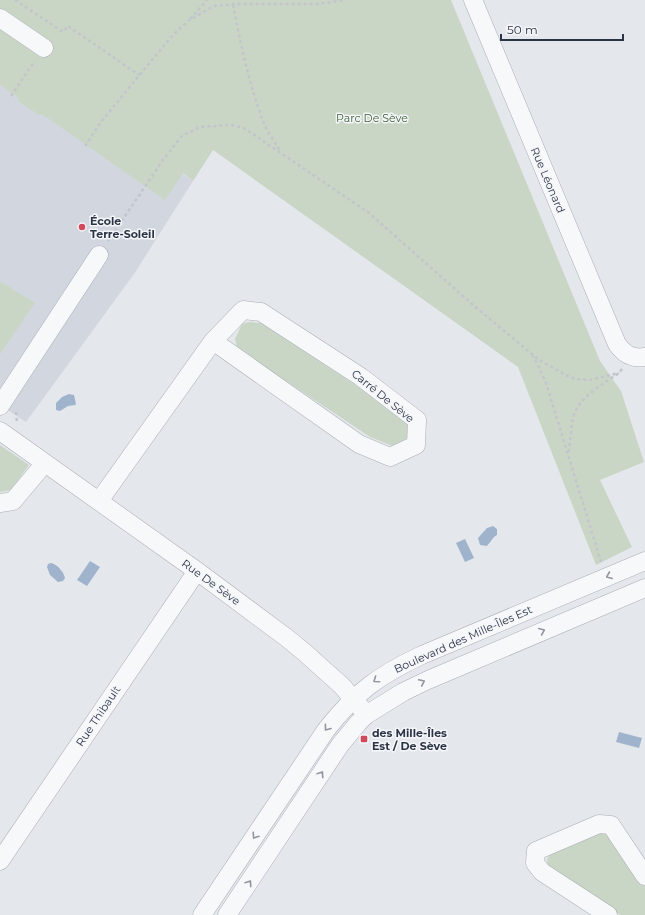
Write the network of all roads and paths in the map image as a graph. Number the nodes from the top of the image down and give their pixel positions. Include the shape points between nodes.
1 (15, 0) edge
2 (207, 0) edge
3 (344, 0) edge
4 (473, 0) edge
5 (233, 5) junction
6 (0, 18) edge
7 (188, 21) junction
8 (44, 48) dead end
9 (139, 75) junction
10 (85, 146) dead end
11 (282, 154) junction
12 (99, 255) joint
13 (213, 341) junction
14 (529, 352) junction
15 (637, 356) edge
16 (0, 406) edge
17 (0, 431) edge
18 (568, 454) junction
19 (45, 463) junction
20 (99, 502) junction
21 (0, 503) edge
22 (645, 561) edge
23 (603, 568) dead end
24 (197, 571) junction
25 (645, 588) edge
26 (353, 698) junction
27 (366, 715) junction
28 (0, 861) edge
29 (645, 876) edge
30 (212, 900) junction
31 (231, 914) edge
32 (202, 915) edge
33 (608, 915) edge

1 - 9 path via 63,32 68,26
2 - 7 path
3 - 5 path via 317,4
4 - 15 street, Rue Léonard via 617,344 624,352
5 - 7 path via 214,6
5 - 11 path via 255,96 267,129
6 - 8 street
7 - 9 path
9 - 10 path
11 - 12 path via 244,128 231,125 200,127 182,136 147,182
11 - 14 path via 369,213
12 - 16 street
13 - 13 street, Carré De Sève via 359,444 390,456 416,445 417,420 362,377 261,312 243,310
13 - 20 street, Carré De Sève
14 - 18 path via 546,383
14 - 18 path via 575,379 590,380 619,373 586,396 577,408 573,418
17 - 19 street, Rue De Sève
18 - 23 path
19 - 20 street, Rue De Sève
19 - 21 street via 13,501
20 - 24 street, Rue De Sève
22 -> 26 street, Boulevard des Mille-Îles Est via 409,661 378,678
24 - 26 street, Rue De Sève via 304,652
24 - 28 street, Rue Thibault
27 -> 25 street, Boulevard des Mille-Îles Est via 433,677
26 - 27 street, Rue De Sève
26 -> 30 street, Boulevard des Mille-Îles Est via 326,730
31 -> 27 street, Boulevard des Mille-Îles Est via 340,745
29 - 33 street via 612,825 599,824 536,851 536,863 542,872
30 - 31 street
30 - 32 street, Boulevard des Mille-Îles Est

